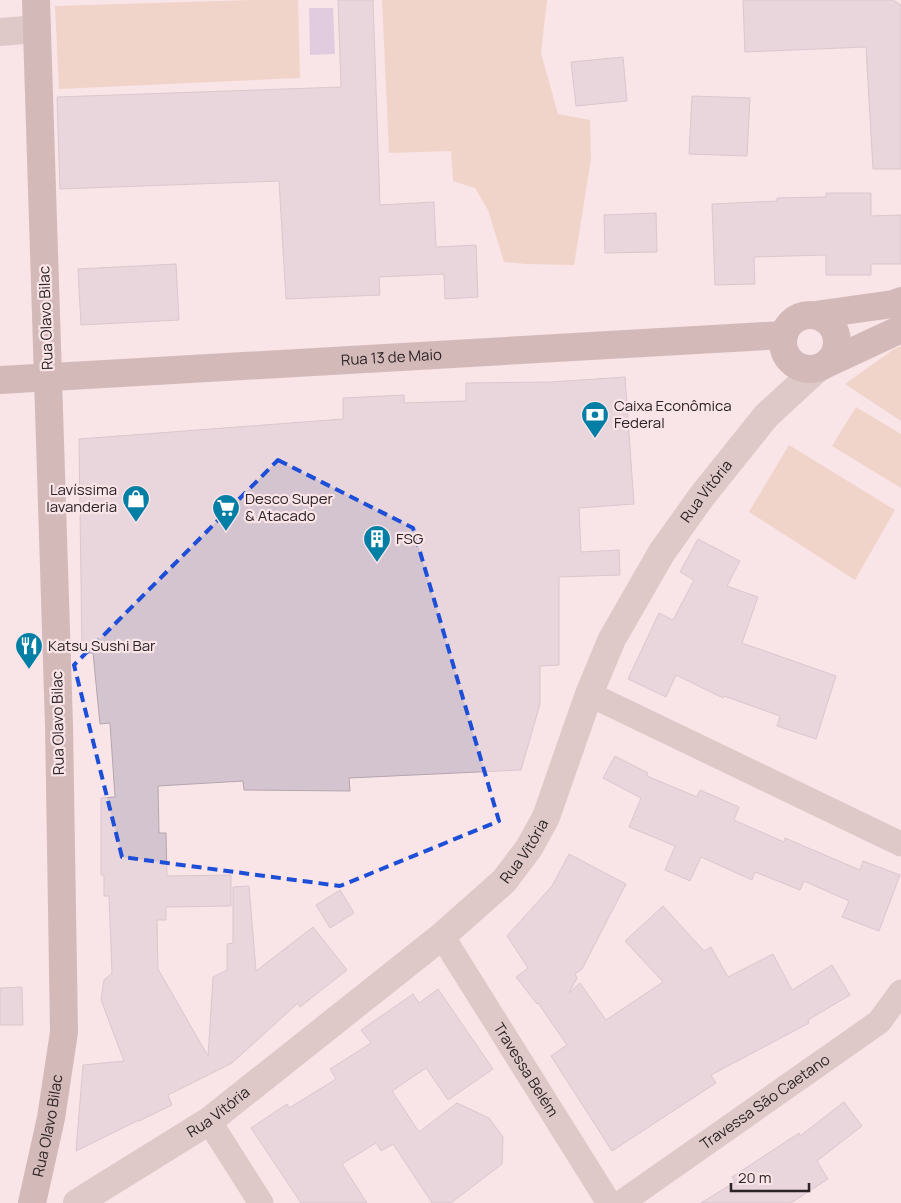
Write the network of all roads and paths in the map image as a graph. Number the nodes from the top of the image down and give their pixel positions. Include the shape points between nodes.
1 (36, 0) edge
2 (37, 29) junction
3 (0, 32) edge
4 (901, 301) edge
5 (815, 315) junction
6 (901, 329) edge
7 (784, 335) junction
8 (822, 366) junction
9 (48, 378) junction
10 (0, 380) edge
11 (589, 694) junction
12 (901, 844) edge
13 (442, 936) junction
14 (901, 992) edge
15 (209, 1122) junction
16 (32, 1203) edge
17 (77, 1203) edge
18 (261, 1203) edge
19 (609, 1203) edge
20 (621, 1203) edge

1 - 2 main road, Rua Olavo Bilac
2 - 3 street
2 - 9 main road, Rua Olavo Bilac
4 - 5 main road
5 - 7 main road via 798,317
5 - 8 main road via 831,324 838,340 832,357
6 - 8 main road
7 - 8 main road via 784,348 793,363 809,369
7 - 9 main road, Rua 13 de Maio
8 - 11 street, Rua Vitória via 766,416 662,552 612,639
9 - 10 main road, Rua 13 de Maio
9 - 16 main road, Rua Olavo Bilac via 64,1032 51,1118
11 - 12 street
11 - 13 street, Rua Vitória via 546,817 529,848 504,881
13 - 15 street, Rua Vitória
13 - 19 street, Travessa Belém
14 - 20 street, Travessa São Caetano via 879,1022
15 - 17 street, Rua Vitória
15 - 18 street

